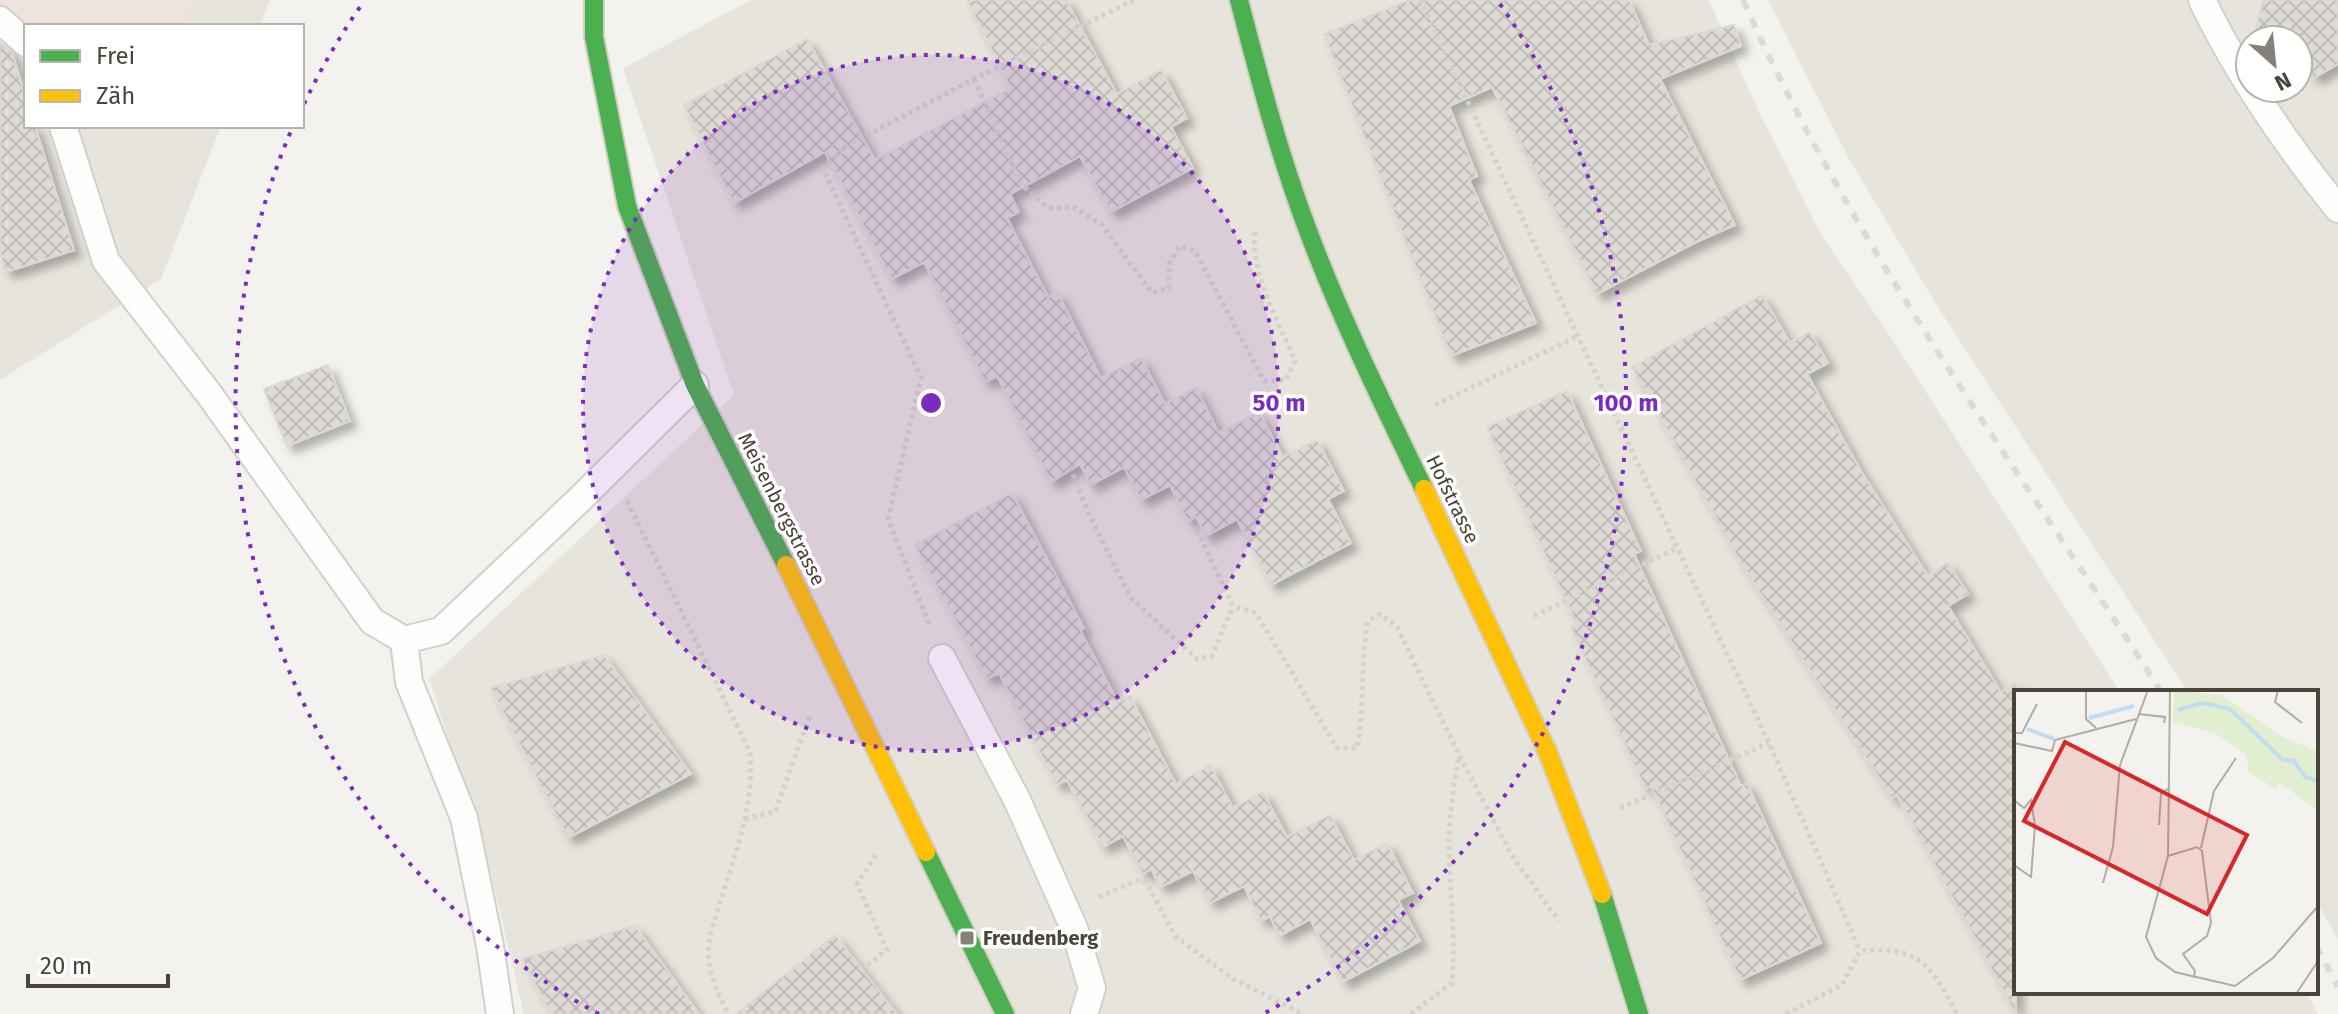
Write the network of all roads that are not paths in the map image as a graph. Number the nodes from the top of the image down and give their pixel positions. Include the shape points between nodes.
1 (594, 0) edge
2 (1239, 0) edge
3 (2202, 0) edge
4 (0, 20) edge
5 (24, 41) edge
6 (64, 128) edge
7 (2338, 209) edge
8 (695, 385) junction
9 (404, 640) junction
10 (942, 658) road end
11 (500, 1014) edge
12 (1005, 1014) edge
13 (1084, 1014) edge
14 (1639, 1014) edge

1 - 8 street, Meisenbergstrasse via 594,37 627,206
2 - 14 street, Hofstrasse via 1264,97 1319,258 1577,825
3 - 7 lane via 2247,84
4 - 5 lane
6 - 9 lane via 106,261 372,621
8 - 9 lane via 441,631
8 - 12 street, Meisenbergstrasse
9 - 11 lane via 409,682 464,818
10 - 13 lane via 1017,800 1074,928 1092,988

